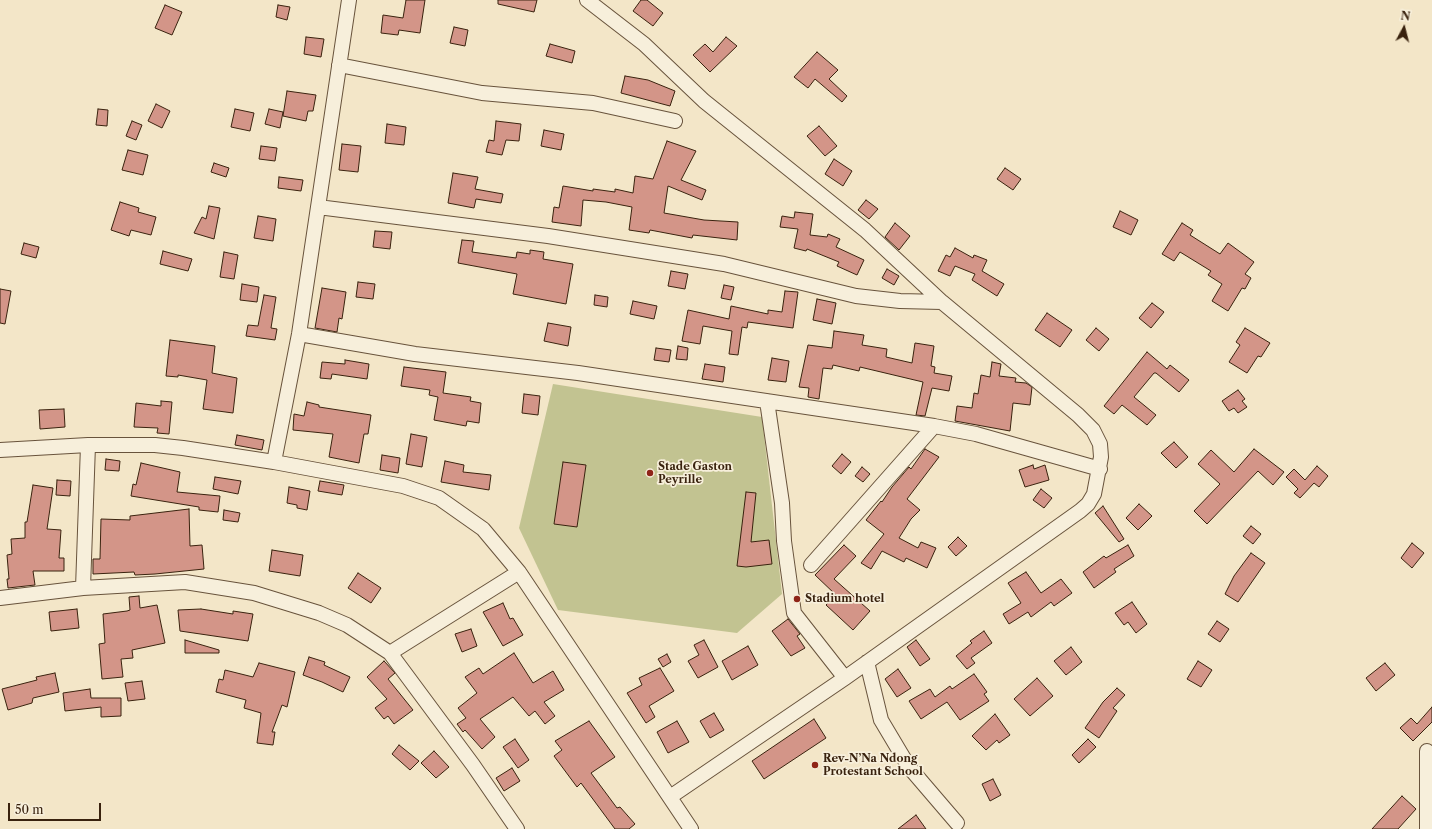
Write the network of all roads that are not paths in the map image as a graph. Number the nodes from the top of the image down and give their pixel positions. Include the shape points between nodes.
1 (349, 0) edge
2 (587, 0) edge
3 (339, 65) junction
4 (675, 121) dead end
5 (318, 207) junction
6 (942, 302) junction
7 (299, 334) junction
8 (767, 401) junction
9 (934, 426) junction
10 (88, 445) junction
11 (0, 450) edge
12 (274, 462) junction
13 (1100, 469) junction
14 (811, 565) dead end
15 (519, 572) junction
16 (83, 588) junction
17 (0, 598) edge
18 (390, 653) junction
19 (867, 662) junction
20 (845, 678) junction
21 (1427, 750) dead end
22 (670, 797) junction
23 (957, 823) dead end
24 (517, 829) edge
25 (691, 829) edge
26 (1427, 829) edge

1 - 3 street
2 - 6 street via 644,44 704,101 865,230
3 - 4 street via 482,93 593,103
3 - 5 street
5 - 6 street via 548,236 716,263 856,296
5 - 7 street
6 - 13 street via 1053,393 1093,430 1100,444
7 - 8 street via 415,354 578,373
7 - 12 street
8 - 9 street
8 - 20 street via 782,502 784,541 794,613
9 - 13 street via 976,434
9 - 14 street
10 - 11 street
10 - 12 street via 155,445
10 - 16 street
12 - 15 street via 403,486 439,498 483,529
13 - 19 street via 1094,494 1080,511
15 - 18 street
15 - 22 street
16 - 17 street
16 - 18 street via 185,582 254,593 319,613 368,637
18 - 24 street
19 - 20 street
19 - 23 street via 881,720 909,767
20 - 22 street
21 - 26 street
22 - 25 street

